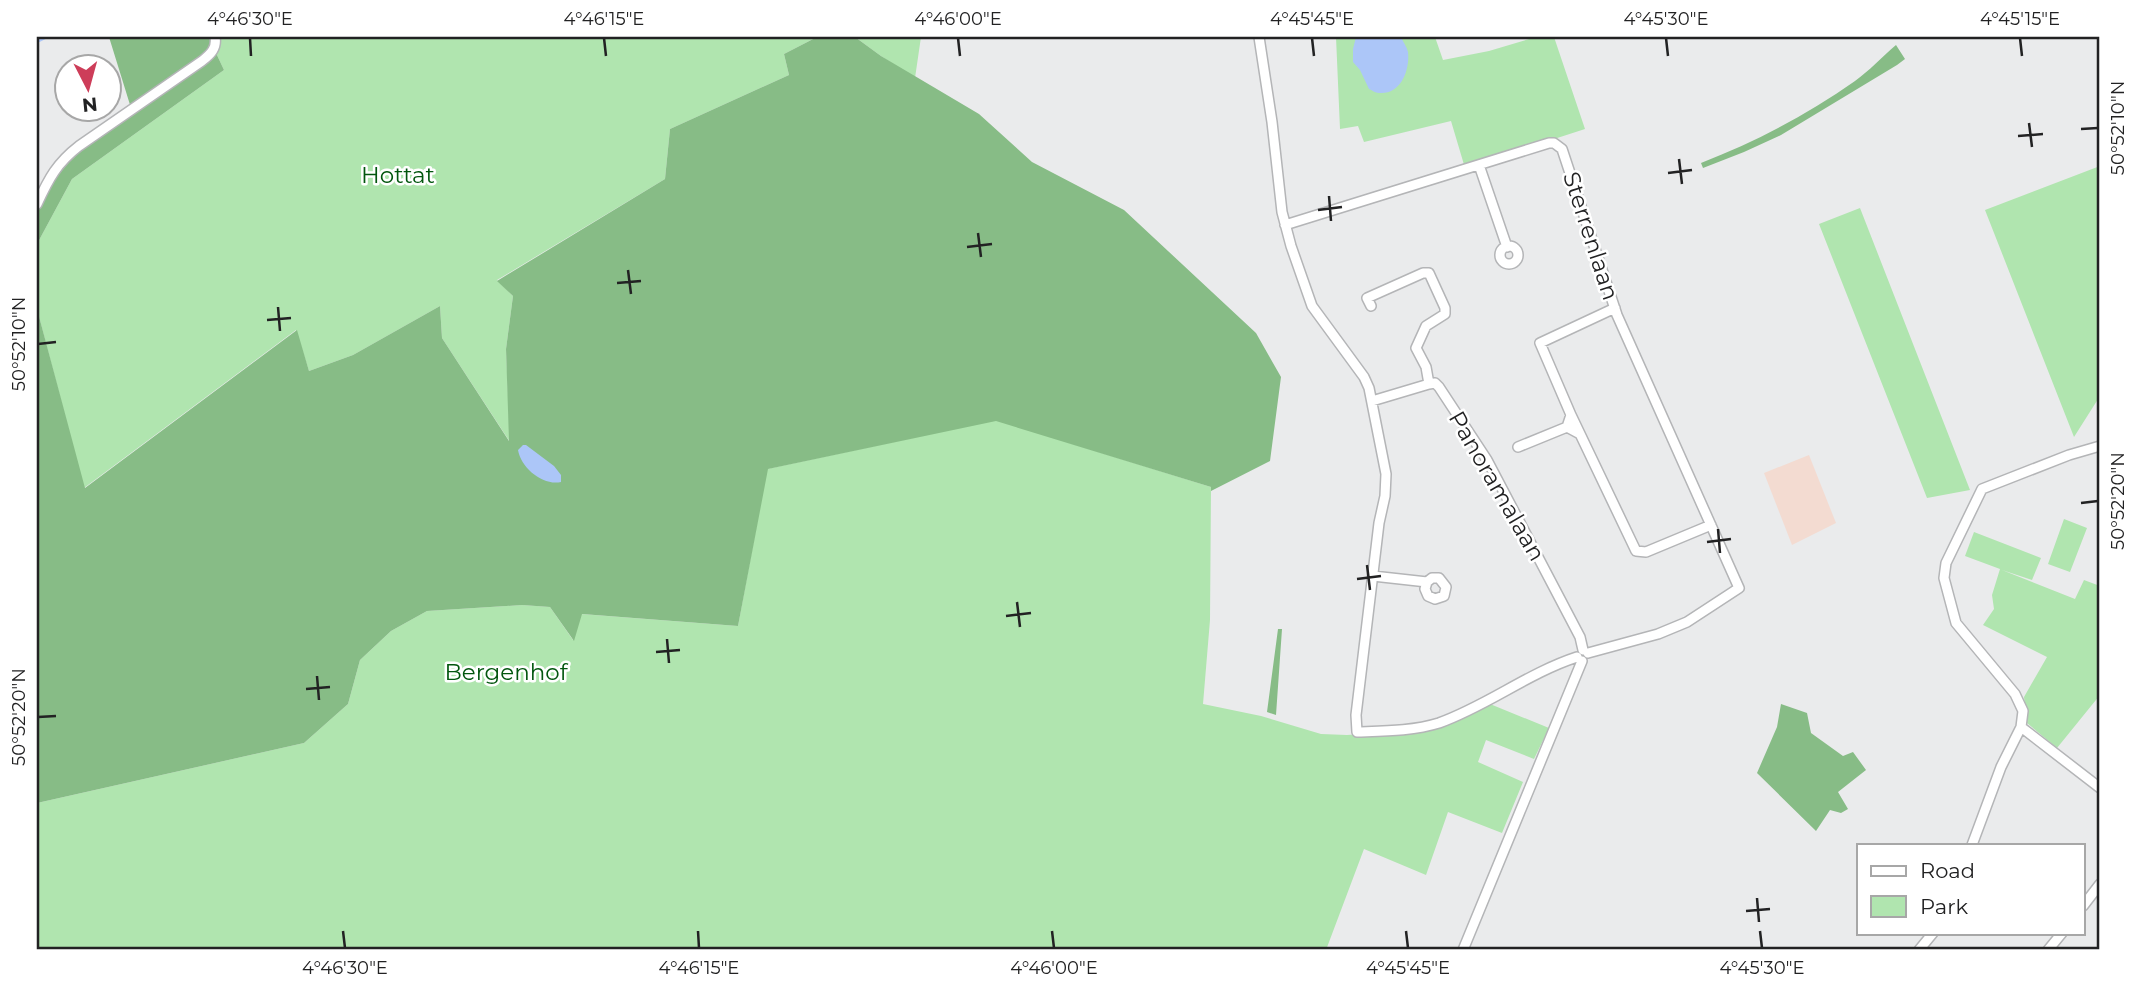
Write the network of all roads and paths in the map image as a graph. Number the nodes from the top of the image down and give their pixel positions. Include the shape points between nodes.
1 (215, 37) edge
2 (1259, 37) edge
3 (1479, 165) junction
4 (37, 204) edge
5 (1285, 225) junction
6 (1507, 247) dead end
7 (1371, 306) dead end
8 (1615, 308) junction
9 (1429, 384) junction
10 (1372, 401) junction
11 (1571, 415) junction
12 (1567, 428) junction
13 (1580, 434) junction
14 (2100, 446) edge
15 (1518, 447) dead end
16 (1711, 525) junction
17 (1373, 576) junction
18 (1427, 582) dead end
19 (1582, 655) junction
20 (2021, 727) junction
21 (2100, 788) edge
22 (1972, 844) edge
23 (2100, 884) edge
24 (2084, 905) edge
25 (1932, 934) edge
26 (2061, 934) edge
27 (1463, 950) edge
28 (1919, 950) edge
29 (2048, 950) edge

1 - 4 street via 215,48 202,61 60,161
2 - 5 street
3 - 5 street, Sterrenlaan
3 - 6 street
3 - 8 street, Sterrenlaan via 1549,143 1562,149
5 - 10 street via 1312,306 1364,377
7 - 9 street via 1367,298 1429,273 1445,307 1444,314 1426,326 1416,348
8 - 11 street via 1540,343
8 - 16 street, Sterrenlaan
9 - 10 street
9 - 19 street, Panoramalaan via 1442,391 1487,460 1580,638
10 - 17 street via 1387,486
11 - 12 street
11 - 13 street
12 - 13 street
12 - 15 street
13 - 16 street via 1636,551 1646,552
14 - 20 street via 1982,489 1946,564 1944,578 1956,623 2015,694 2023,711
16 - 19 street, Sterrenlaan via 1739,588 1687,622
17 - 18 street
17 - 19 street via 1357,732 1421,728 1440,722 1544,669
19 - 27 street
20 - 21 street
20 - 22 street
23 - 24 street
25 - 28 street
26 - 29 street

